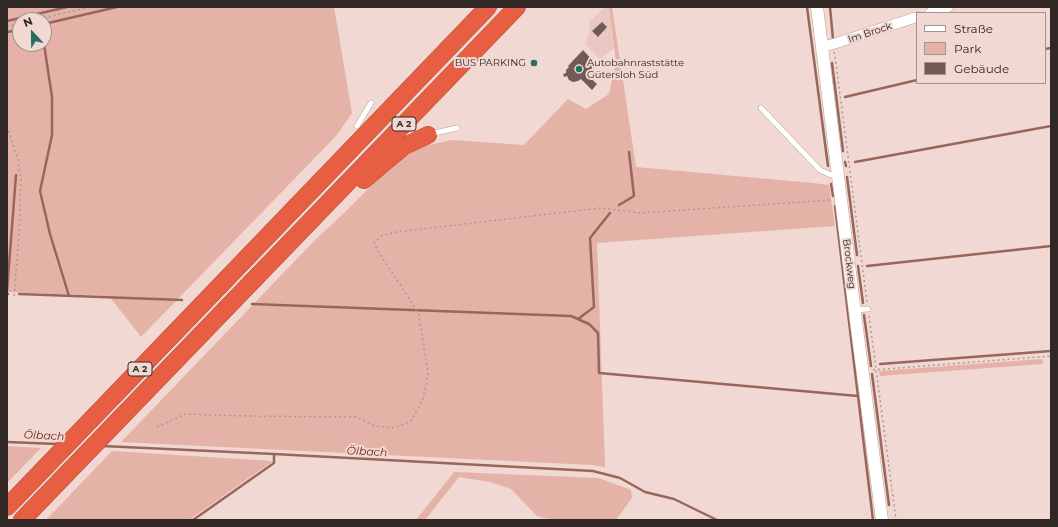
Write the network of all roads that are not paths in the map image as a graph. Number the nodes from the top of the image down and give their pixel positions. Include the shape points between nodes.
1 (488, 7) edge
2 (516, 7) edge
3 (817, 7) edge
4 (948, 7) edge
5 (933, 12) edge
6 (916, 17) edge
7 (826, 46) junction
8 (371, 103) dead end
9 (761, 108) dead end
10 (357, 126) joint
11 (450, 126) dead end
12 (457, 128) dead end
13 (430, 135) junction
14 (838, 173) junction
15 (277, 227) junction
16 (292, 240) junction
17 (868, 308) road end
18 (855, 310) junction
19 (7, 507) edge
20 (22, 520) edge
21 (882, 520) edge

1 - 15 highway, A 2
2 - 16 highway, A 2
3 - 7 street, Brockweg
4 - 5 street
6 - 7 street, Im Brock
7 - 14 street, Brockweg
8 - 10 lane
9 - 14 lane via 820,170 831,174
10 - 15 highway via 346,142 299,193
11 - 13 lane
12 - 13 lane
13 - 16 highway via 394,154
14 - 18 street, Brockweg
15 - 19 highway, A 2
16 - 20 highway, A 2
17 - 18 lane
18 - 21 street, Brockweg

